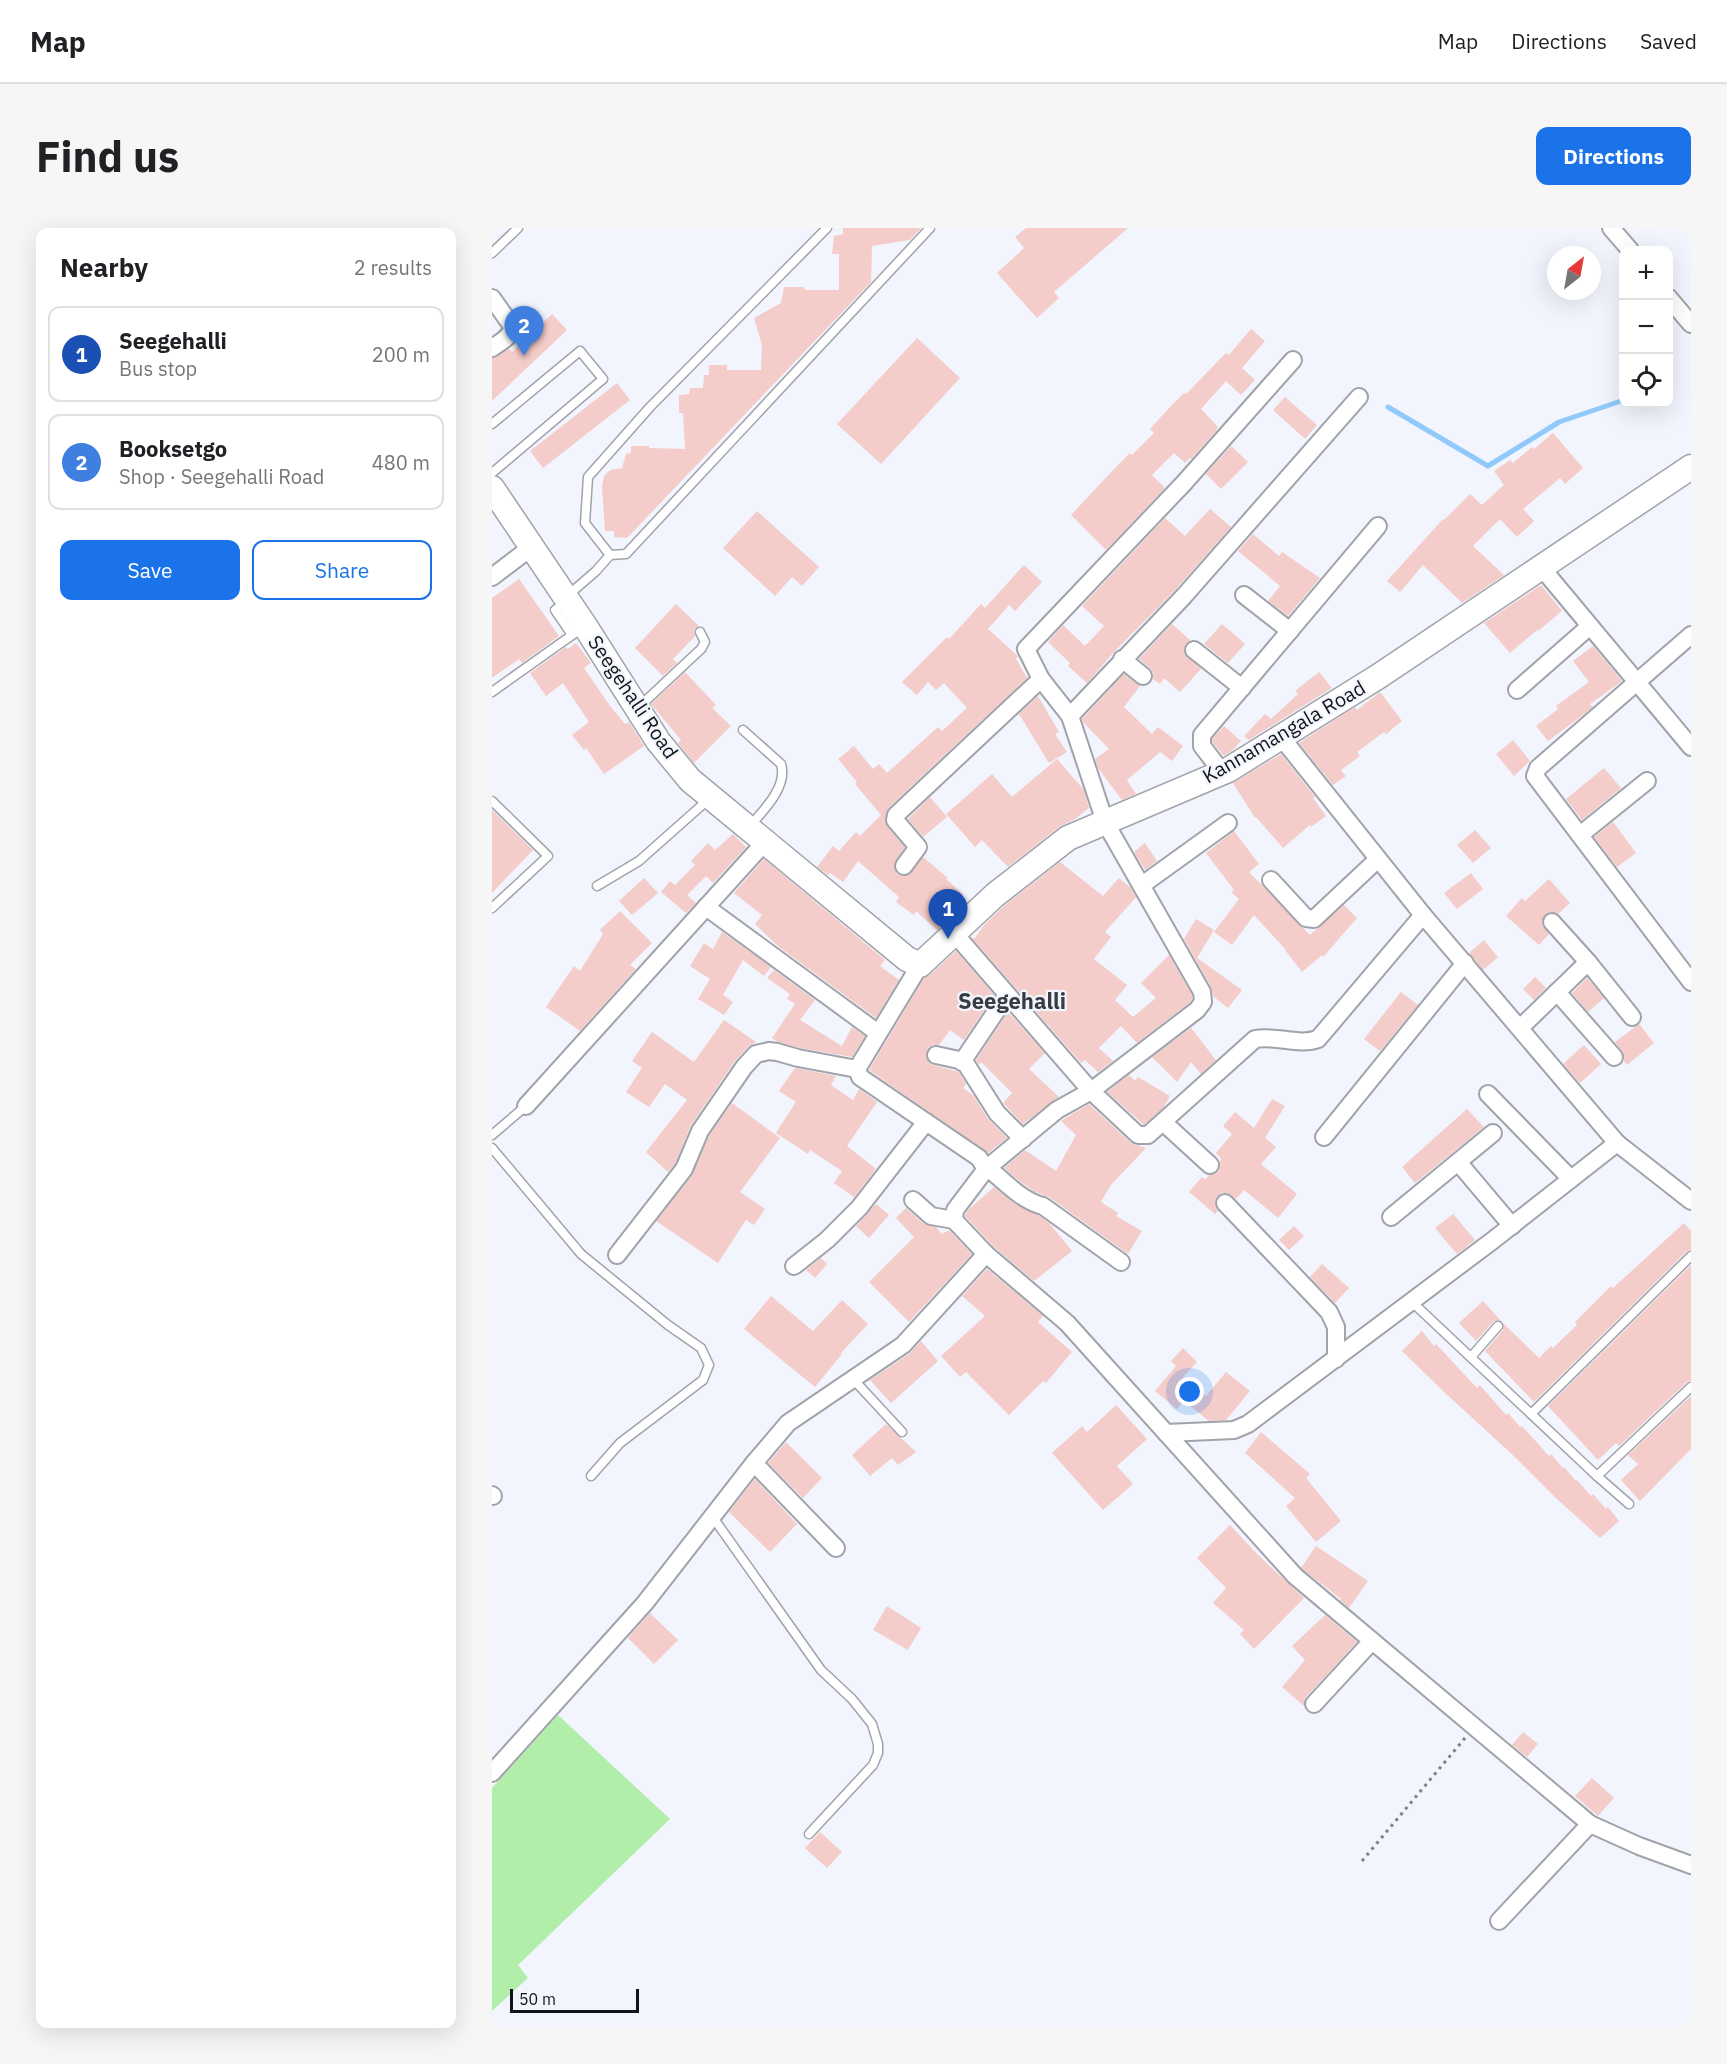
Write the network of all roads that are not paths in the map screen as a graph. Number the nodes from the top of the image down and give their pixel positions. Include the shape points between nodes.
1 (518, 228) edge
2 (827, 228) edge
3 (930, 228) edge
4 (1611, 228) edge
5 (1627, 246) edge
6 (492, 253) edge
7 (492, 298) edge
8 (1671, 300) edge
9 (1691, 324) edge
10 (492, 348) edge
11 (1293, 360) dead end
12 (1359, 398) dead end
13 (492, 424) edge
14 (1691, 467) edge
15 (492, 473) edge
16 (492, 488) edge
17 (1378, 526) dead end
18 (532, 546) junction
19 (610, 555) junction
20 (1541, 567) junction
21 (492, 577) edge
22 (1244, 595) dead end
23 (567, 599) junction
24 (1590, 626) junction
25 (579, 630) junction
26 (1290, 631) junction
27 (700, 632) dead end
28 (1689, 640) edge
29 (1194, 650) dead end
30 (1122, 659) junction
31 (1143, 676) dead end
32 (1041, 679) junction
33 (1636, 681) junction
34 (1242, 688) junction
35 (1517, 690) dead end
36 (492, 692) edge
37 (637, 708) junction
38 (1070, 716) junction
39 (743, 729) dead end
40 (1281, 737) junction
41 (1691, 747) edge
42 (1222, 772) junction
43 (1647, 781) dead end
44 (711, 797) junction
45 (492, 801) edge
46 (1105, 822) junction
47 (1228, 823) dead end
48 (1580, 835) junction
49 (756, 836) junction
50 (1378, 859) junction
51 (904, 866) dead end
52 (1271, 880) dead end
53 (597, 885) dead end
54 (1142, 885) junction
55 (706, 907) junction
56 (492, 908) edge
57 (1423, 915) junction
58 (1552, 922) dead end
59 (954, 933) junction
60 (1588, 962) junction
61 (1465, 963) junction
62 (920, 965) junction
63 (1691, 982) edge
64 (1557, 992) junction
65 (1007, 995) junction
66 (1632, 1017) dead end
67 (1520, 1028) junction
68 (879, 1033) junction
69 (936, 1055) dead end
70 (1614, 1057) dead end
71 (962, 1062) junction
72 (857, 1069) junction
73 (1091, 1091) junction
74 (1488, 1094) dead end
75 (526, 1106) joint
76 (926, 1122) junction
77 (1163, 1122) junction
78 (1493, 1133) dead end
79 (492, 1135) edge
80 (1324, 1137) dead end
81 (1023, 1138) junction
82 (1617, 1143) junction
83 (492, 1148) edge
84 (1458, 1162) junction
85 (1210, 1165) dead end
86 (987, 1169) junction
87 (1571, 1179) junction
88 (913, 1200) dead end
89 (1691, 1201) edge
90 (1225, 1203) dead end
91 (1391, 1218) dead end
92 (954, 1220) junction
93 (1512, 1226) junction
94 (986, 1254) junction
95 (617, 1255) dead end
96 (1691, 1256) edge
97 (1120, 1262) dead end
98 (794, 1266) dead end
99 (1412, 1302) junction
100 (1498, 1326) dead end
101 (1471, 1357) junction
102 (1336, 1359) junction
103 (853, 1379) junction
104 (1691, 1387) edge
105 (1531, 1414) junction
106 (902, 1432) dead end
107 (1166, 1433) junction
108 (754, 1463) junction
109 (591, 1476) dead end
110 (1597, 1476) junction
111 (1629, 1504) dead end
112 (712, 1516) junction
113 (836, 1548) dead end
114 (1372, 1641) junction
115 (1314, 1704) dead end
116 (492, 1773) edge
117 (1590, 1824) junction
118 (809, 1834) dead end
119 (1691, 1865) edge
120 (1499, 1921) dead end

1 - 6 lane
2 - 19 lane via 650,407 588,477 585,522
3 - 19 lane via 626,554
4 - 5 street
7 - 10 street via 512,326 511,334
8 - 9 street
11 - 32 street via 1184,483 1026,649
12 - 30 street via 1184,596
13 - 15 lane via 580,351 603,379
14 - 20 main road, Kannamangala Road
16 - 18 main road, Seegehalli Road
17 - 26 street
18 - 21 street
18 - 23 main road, Seegehalli Road
19 - 23 lane
20 - 24 street
20 - 40 main road, Kannamangala Road
22 - 26 street
23 - 25 main road, Seegehalli Road
24 - 33 street
24 - 35 street
25 - 36 lane
25 - 37 main road, Seegehalli Road
26 - 34 street
27 - 37 lane via 705,642 701,649
28 - 33 street
29 - 34 street
30 - 31 street
30 - 38 street
32 - 38 street
32 - 51 street via 896,816 895,820 918,847
33 - 41 street
33 - 48 street via 1536,771 1535,776
34 - 42 street via 1202,735 1202,746
37 - 44 main road, Seegehalli Road via 664,749 690,780
38 - 46 street
39 - 49 lane via 781,764 783,771
40 - 42 main road, Kannamangala Road
40 - 50 street
42 - 46 main road, Kannamangala Road
43 - 48 street
44 - 49 main road, Seegehalli Road
44 - 53 lane via 639,861
45 - 56 lane via 548,856
46 - 54 street
46 - 59 main road, Kannamangala Road via 1068,838
47 - 54 street
48 - 63 street
49 - 55 street
49 - 62 main road, Seegehalli Road via 907,959
50 - 52 street via 1314,919 1306,918
50 - 57 street
54 - 73 street via 1202,992 1203,1002
55 - 68 street
55 - 75 street
57 - 61 street
57 - 77 street via 1318,1039 1255,1039
58 - 60 street
59 - 62 main road, Kannamangala Road
59 - 65 street
60 - 64 street
60 - 66 street
61 - 67 street
61 - 80 street
62 - 68 street, Kannamangala Road
64 - 67 street
64 - 70 street
65 - 71 street
65 - 73 street
67 - 82 street
68 - 72 street, Kannamangala Road
69 - 71 street
71 - 81 street via 997,1113
72 - 76 street via 860,1077
72 - 95 street via 777,1052 756,1054 700,1131 684,1169
73 - 77 street via 1138,1135 1148,1135
73 - 81 street via 1057,1110
74 - 87 street
75 - 79 lane
76 - 86 street via 979,1158
76 - 98 street via 858,1208
77 - 85 street
78 - 84 street
81 - 86 street
82 - 87 street
82 - 89 street
83 - 109 lane via 581,1254 701,1348 709,1365 703,1380 620,1443
84 - 91 street
84 - 93 street
86 - 92 street via 955,1210
86 - 97 street
87 - 93 street
88 - 92 street via 931,1216
90 - 102 street via 1329,1312 1335,1327
92 - 94 street
93 - 99 street
94 - 103 street via 903,1346
94 - 107 street via 1067,1323
96 - 105 lane
99 - 101 lane
99 - 102 street
100 - 101 lane
101 - 105 lane
102 - 107 street via 1248,1424 1234,1430
103 - 106 lane
103 - 108 street via 788,1423
104 - 110 lane
105 - 110 lane
107 - 114 street via 1295,1576
108 - 112 street
108 - 113 street
110 - 111 lane
112 - 116 street via 645,1603
112 - 118 lane via 821,1670 872,1724 878,1744 873,1765
114 - 115 street
114 - 117 street
117 - 119 street
117 - 120 street

